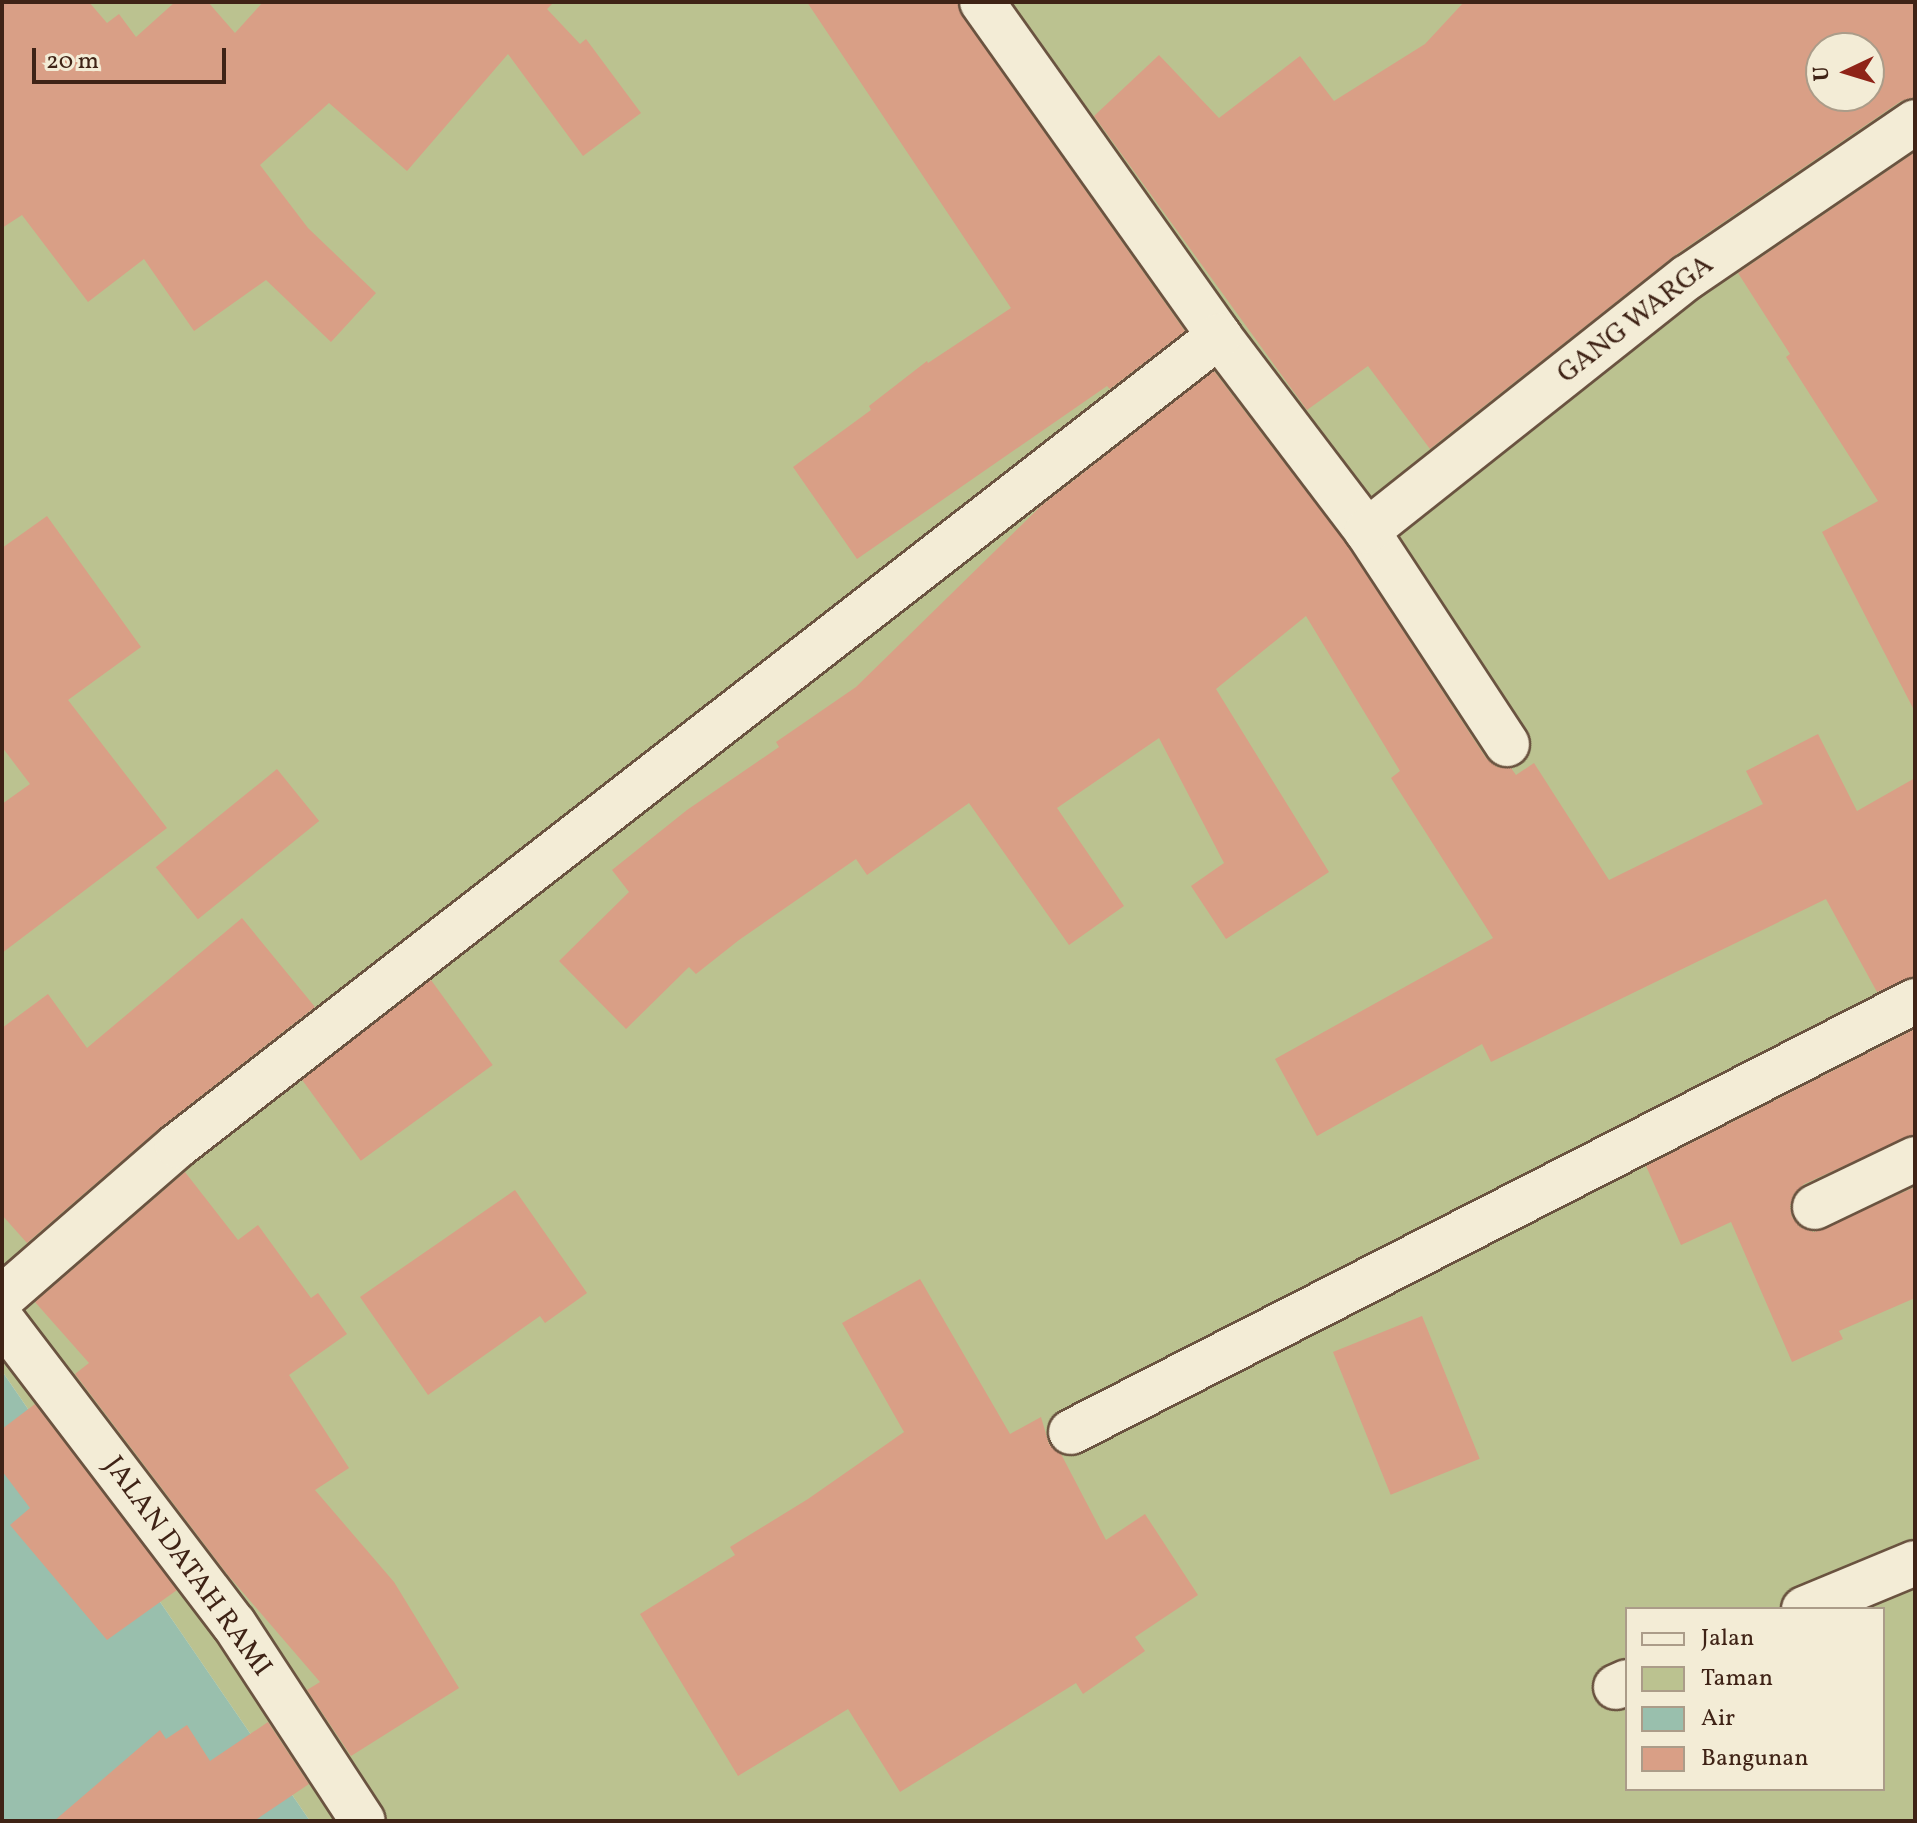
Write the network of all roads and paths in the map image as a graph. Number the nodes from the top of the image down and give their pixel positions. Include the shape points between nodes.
1 (982, 2) edge
2 (1915, 122) edge
3 (1219, 336) junction
4 (1367, 531) junction
5 (1507, 744) dead end
6 (1915, 1001) edge
7 (1915, 1159) edge
8 (1815, 1207) dead end
9 (2, 1298) edge
10 (2, 1320) edge
11 (1071, 1432) dead end
12 (1915, 1563) edge
13 (1809, 1607) edge
14 (363, 1821) edge

1 - 3 lane
2 - 4 lane, GANG WARGA via 1688,277
3 - 4 lane
3 - 9 lane via 177,1146
4 - 5 lane
6 - 11 lane
7 - 8 lane
10 - 14 lane, JALAN DATAH RAMI via 234,1624
12 - 13 lane

